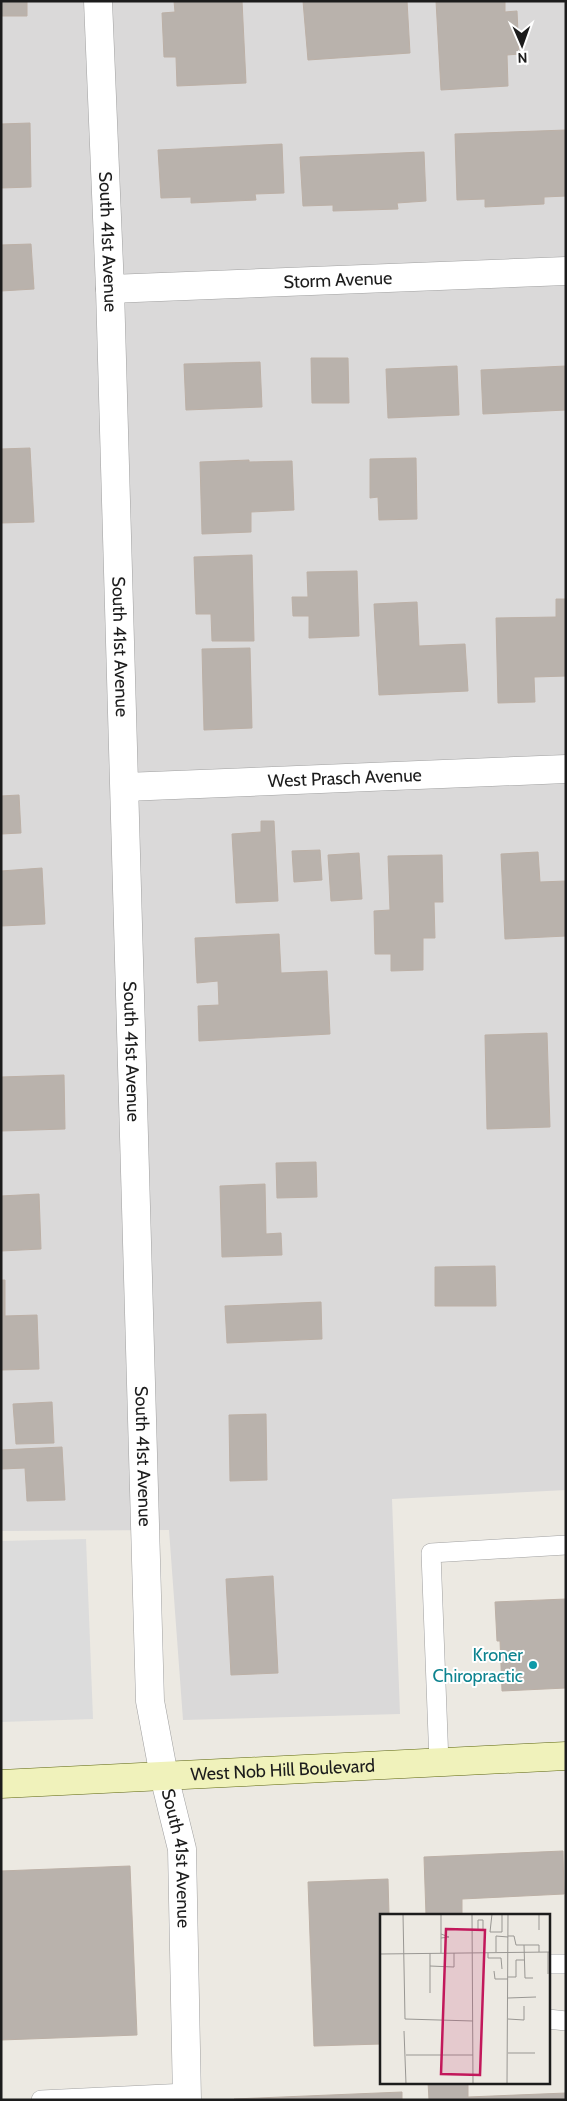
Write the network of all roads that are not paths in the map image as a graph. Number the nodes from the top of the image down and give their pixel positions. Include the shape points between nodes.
1 (98, 1) edge
2 (566, 271) edge
3 (110, 288) junction
4 (566, 769) edge
5 (124, 787) junction
6 (566, 1545) edge
7 (566, 1756) edge
8 (439, 1763) junction
9 (164, 1776) junction
10 (1, 1784) edge
11 (550, 1964) edge
12 (566, 1964) edge
13 (550, 2019) edge
14 (566, 2021) edge
15 (187, 2097) edge
16 (99, 2099) edge
17 (42, 2100) edge

1 - 3 street, South 41st Avenue
2 - 3 street, Storm Avenue
3 - 5 street, South 41st Avenue
4 - 5 street, West Prasch Avenue
5 - 9 street, South 41st Avenue via 150,1701
6 - 8 lane via 431,1553
7 - 8 main road, West Nob Hill Boulevard
8 - 9 main road, West Nob Hill Boulevard
9 - 10 main road, West Nob Hill Boulevard
9 - 15 street, South 41st Avenue via 182,1849
11 - 12 lane
13 - 14 lane
15 - 16 lane
16 - 17 lane

